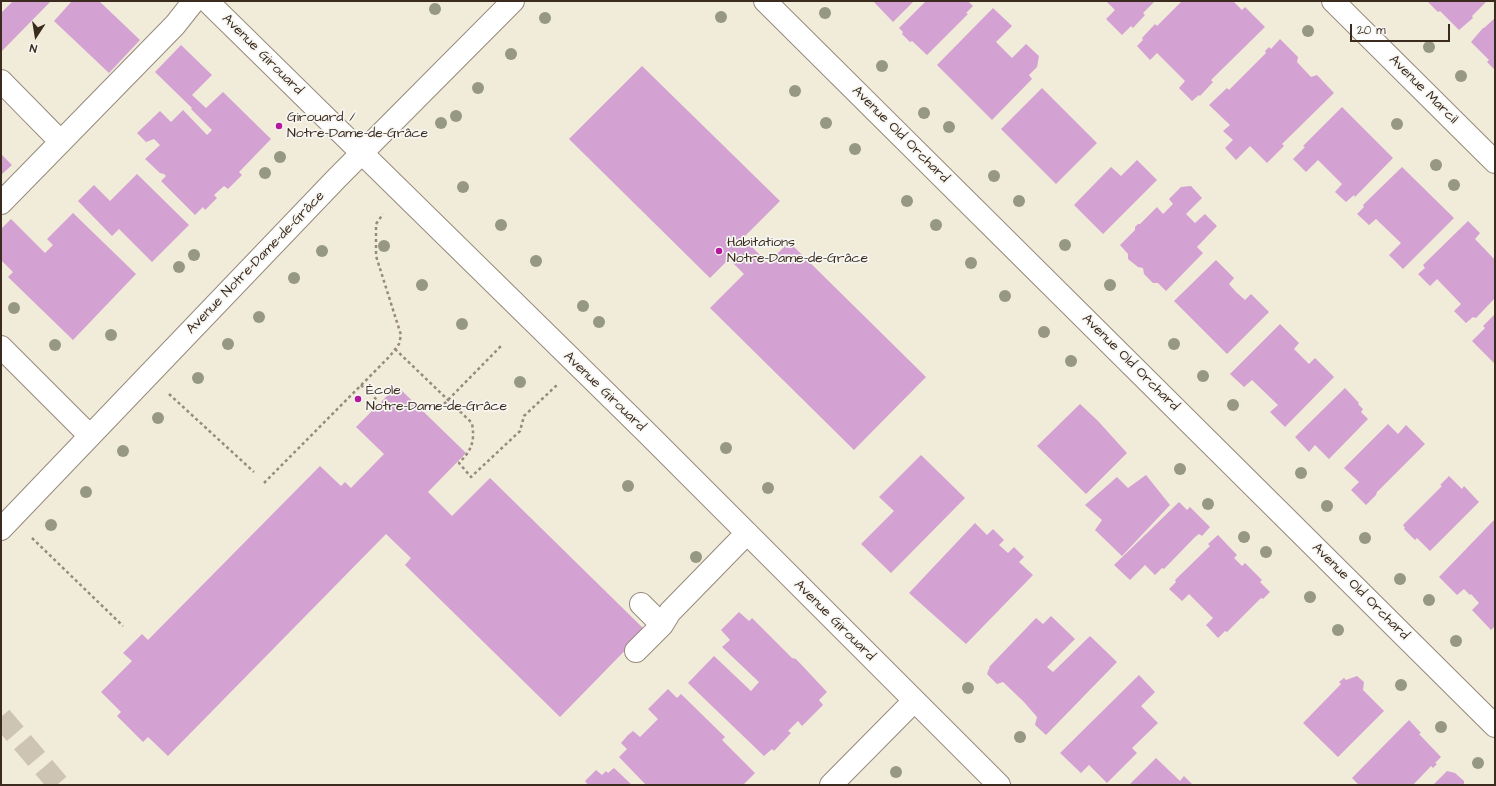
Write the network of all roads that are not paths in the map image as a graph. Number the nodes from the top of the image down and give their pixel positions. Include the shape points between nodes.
1 (194, 1) edge
2 (207, 1) edge
3 (513, 1) edge
4 (764, 1) edge
5 (1333, 1) edge
6 (1, 81) edge
7 (61, 142) junction
8 (362, 153) junction
9 (1495, 162) edge
10 (1, 203) edge
11 (1, 347) edge
12 (90, 436) junction
13 (1, 528) edge
14 (747, 533) junction
15 (641, 604) dead end
16 (662, 625) junction
17 (636, 651) dead end
18 (914, 701) junction
19 (1495, 726) edge
20 (831, 785) edge
21 (999, 785) edge

1 - 7 street via 175,25
2 - 8 street, Avenue Girouard
3 - 8 street, Avenue Notre-Dame-de-Grâce
4 - 19 street, Avenue Old Orchard
5 - 9 street, Avenue Marcil
6 - 7 street
7 - 10 street
8 - 12 street, Avenue Notre-Dame-de-Grâce
8 - 14 street, Avenue Girouard
11 - 12 street
12 - 13 street, Avenue Notre-Dame-de-Grâce
14 - 16 street via 670,612
14 - 18 street, Avenue Girouard
15 - 16 street
16 - 17 street
18 - 20 street
18 - 21 street, Avenue Girouard

